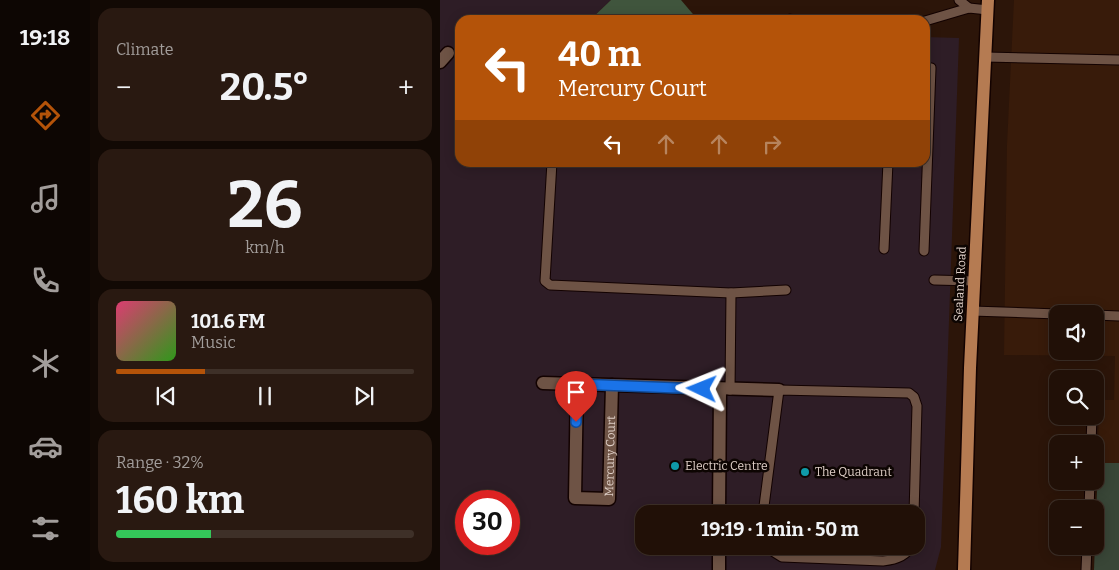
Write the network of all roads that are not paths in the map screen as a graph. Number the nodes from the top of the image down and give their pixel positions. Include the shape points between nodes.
1 (959, 0) edge
2 (988, 5) edge
3 (969, 8) junction
4 (930, 20) edge
5 (985, 57) junction
6 (1119, 60) edge
7 (930, 68) edge
8 (930, 94) edge
9 (552, 167) edge
10 (888, 167) edge
11 (927, 167) edge
12 (884, 249) dead end
13 (924, 251) dead end
14 (934, 280) dead end
15 (974, 281) junction
16 (786, 290) dead end
17 (731, 293) junction
18 (972, 311) junction
19 (1049, 314) edge
20 (1104, 315) edge
21 (1119, 316) edge
22 (543, 383) dead end
23 (577, 384) junction
24 (612, 385) junction
25 (725, 389) junction
26 (779, 390) junction
27 (719, 505) edge
28 (764, 505) edge
29 (914, 505) edge
30 (719, 555) edge
31 (779, 555) edge
32 (904, 555) edge
33 (1087, 555) edge
34 (719, 570) edge
35 (964, 570) edge
36 (1086, 570) edge

1 - 3 lane
2 - 3 lane
2 - 5 main road, Sealand Road
3 - 4 lane
5 - 6 lane
5 - 15 main road, Sealand Road
7 - 8 lane
9 - 17 lane via 546,283
10 - 12 lane
11 - 13 lane
14 - 15 lane
15 - 18 main road, Sealand Road
16 - 17 lane
17 - 25 lane
18 - 19 lane
18 - 35 main road, Sealand Road
20 - 21 lane
22 - 23 street
23 - 24 street
23 - 24 street, Mercury Court via 575,498 609,499
24 - 25 street
25 - 26 street
25 - 27 street
26 - 28 lane
26 - 29 lane via 909,393 914,397 917,406
30 - 34 street
31 - 32 lane via 883,561
33 - 36 lane

